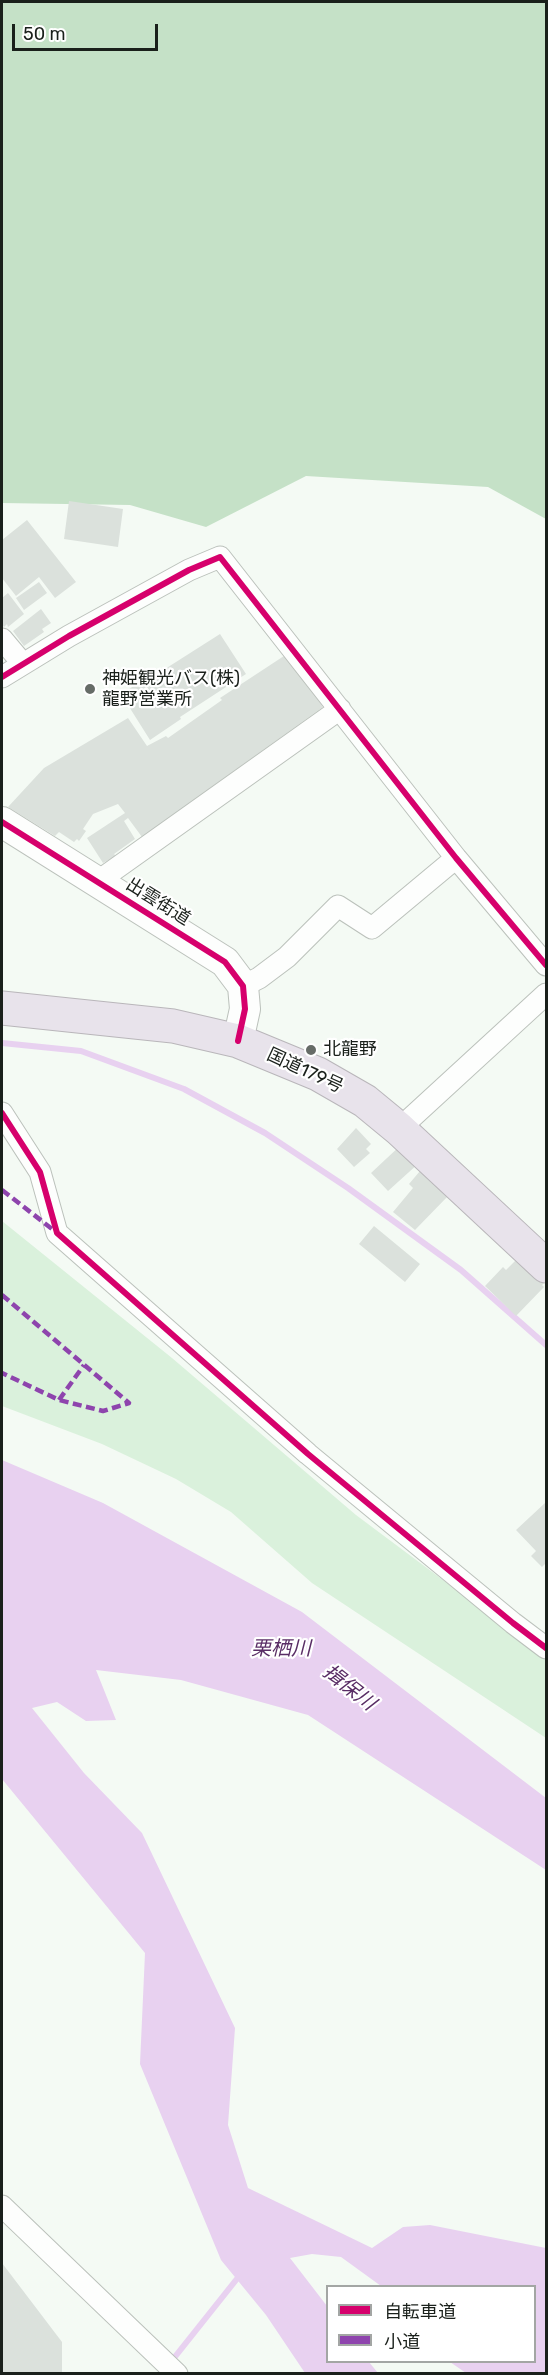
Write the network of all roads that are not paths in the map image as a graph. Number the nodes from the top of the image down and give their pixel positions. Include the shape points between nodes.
1 (2, 639) edge
2 (23, 664) junction
3 (2, 677) edge
4 (340, 709) junction
5 (2, 822) edge
6 (456, 858) junction
7 (97, 882) junction
8 (546, 964) edge
9 (243, 986) junction
10 (546, 994) edge
11 (2, 1008) edge
12 (238, 1041) junction
13 (2, 1113) edge
14 (399, 1129) junction
15 (546, 1266) edge
16 (546, 1648) edge
17 (2, 2206) edge
18 (177, 2373) edge

1 - 2 street
2 - 3 street
2 - 4 street via 189,570 220,557
4 - 6 street
4 - 7 street
5 - 7 street, 出雲街道
6 - 8 street
6 - 9 street via 372,928 338,906 287,957
7 - 9 street, 出雲街道 via 225,962
9 - 12 street via 245,1009
10 - 14 street
11 - 12 highway, 国道179号 via 172,1026
12 - 14 highway, 国道179号 via 338,1085
13 - 16 street via 40,1172 57,1233 308,1454
14 - 15 highway, 国道179号
17 - 18 street

